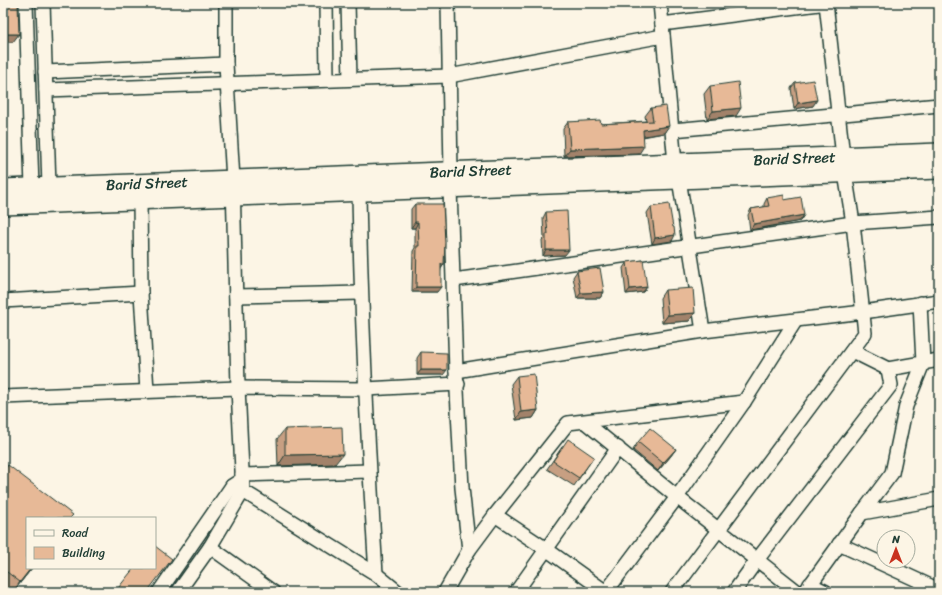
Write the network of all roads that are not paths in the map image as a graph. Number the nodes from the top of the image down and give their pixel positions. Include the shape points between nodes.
1 (26, 3) edge
2 (43, 3) edge
3 (226, 3) edge
4 (326, 3) edge
5 (348, 3) edge
6 (448, 3) edge
7 (660, 3) edge
8 (826, 3) edge
9 (662, 30) junction
10 (226, 64) junction
11 (45, 72) junction
12 (449, 76) junction
13 (350, 79) junction
14 (327, 80) junction
15 (228, 83) junction
16 (46, 90) junction
17 (939, 105) edge
18 (839, 114) junction
19 (673, 130) junction
20 (939, 153) edge
21 (844, 165) junction
22 (939, 169) edge
23 (677, 171) junction
24 (450, 180) junction
25 (40, 187) junction
26 (234, 188) junction
27 (3, 189) edge
28 (359, 192) junction
29 (140, 200) junction
30 (3, 205) edge
31 (939, 217) edge
32 (853, 223) junction
33 (688, 246) junction
34 (454, 280) junction
35 (141, 293) junction
36 (360, 293) junction
37 (236, 296) junction
38 (3, 301) edge
39 (939, 301) edge
40 (920, 303) junction
41 (863, 312) junction
42 (796, 320) junction
43 (703, 331) junction
44 (852, 351) junction
45 (939, 360) edge
46 (923, 363) junction
47 (888, 369) junction
48 (457, 378) junction
49 (238, 388) junction
50 (366, 389) junction
51 (147, 391) junction
52 (3, 397) edge
53 (744, 402) junction
54 (586, 422) junction
55 (618, 448) junction
56 (369, 471) junction
57 (240, 483) junction
58 (677, 497) junction
59 (939, 499) edge
60 (862, 513) junction
61 (494, 515) junction
62 (718, 529) junction
63 (839, 544) junction
64 (210, 547) junction
65 (546, 549) junction
66 (469, 550) junction
67 (757, 560) junction
68 (376, 574) junction
69 (808, 588) edge
70 (939, 590) edge
71 (393, 591) edge
72 (158, 592) edge
73 (178, 592) edge
74 (274, 592) edge
75 (445, 592) edge
76 (516, 592) edge
77 (606, 592) edge
78 (672, 592) edge
79 (734, 592) edge
80 (798, 592) edge
81 (826, 592) edge

1 - 25 street
2 - 11 street
3 - 10 street
4 - 14 street
5 - 13 street
6 - 12 street
7 - 9 street
8 - 9 street
8 - 18 street
9 - 12 street
9 - 19 street
10 - 11 street
10 - 15 street
11 - 16 street
12 - 13 street
12 - 24 street
13 - 14 street
14 - 15 street
15 - 16 street
15 - 26 street
16 - 25 street
17 - 18 street
18 - 19 street
18 - 21 street
19 - 23 street
20 - 21 main road, Barid Street
21 - 22 main road, Barid Street
21 - 23 main road, Barid Street
21 - 32 street
23 - 24 main road, Barid Street
23 - 33 street
24 - 26 main road, Barid Street
24 - 28 main road, Barid Street
24 - 34 street
25 - 26 main road, Barid Street
25 - 27 main road, Barid Street
26 - 28 main road, Barid Street
26 - 29 main road, Barid Street
26 - 37 street
28 - 36 street
29 - 30 main road, Barid Street
29 - 35 street
31 - 32 street
32 - 33 street
32 - 41 street
33 - 34 street
33 - 43 street
34 - 48 street
35 - 38 street
35 - 51 street
36 - 37 street
36 - 50 street
37 - 49 street
39 - 40 street
40 - 41 street
40 - 46 street
41 - 42 street
41 - 44 street via 865,333
42 - 43 street
42 - 53 street
43 - 48 street
44 - 47 street
44 - 62 street
45 - 46 street
46 - 47 street
46 - 60 street via 906,406 892,473
47 - 67 street via 891,386
48 - 50 street
48 - 66 street via 462,488
49 - 50 street
49 - 51 street
49 - 57 street
50 - 56 street
51 - 52 street
53 - 54 street
53 - 58 street
54 - 55 street
54 - 61 street via 568,423
55 - 58 street
55 - 65 street
56 - 57 street
56 - 68 street
57 - 64 street
57 - 68 street
57 - 72 street
58 - 62 street
58 - 77 street
59 - 60 street
60 - 63 street
61 - 65 street
61 - 66 street
62 - 67 street
62 - 78 street
63 - 69 street
63 - 70 street
64 - 73 street
64 - 74 street
65 - 76 street
65 - 77 street
66 - 75 street
67 - 79 street
67 - 80 street
68 - 71 street
69 - 81 street

